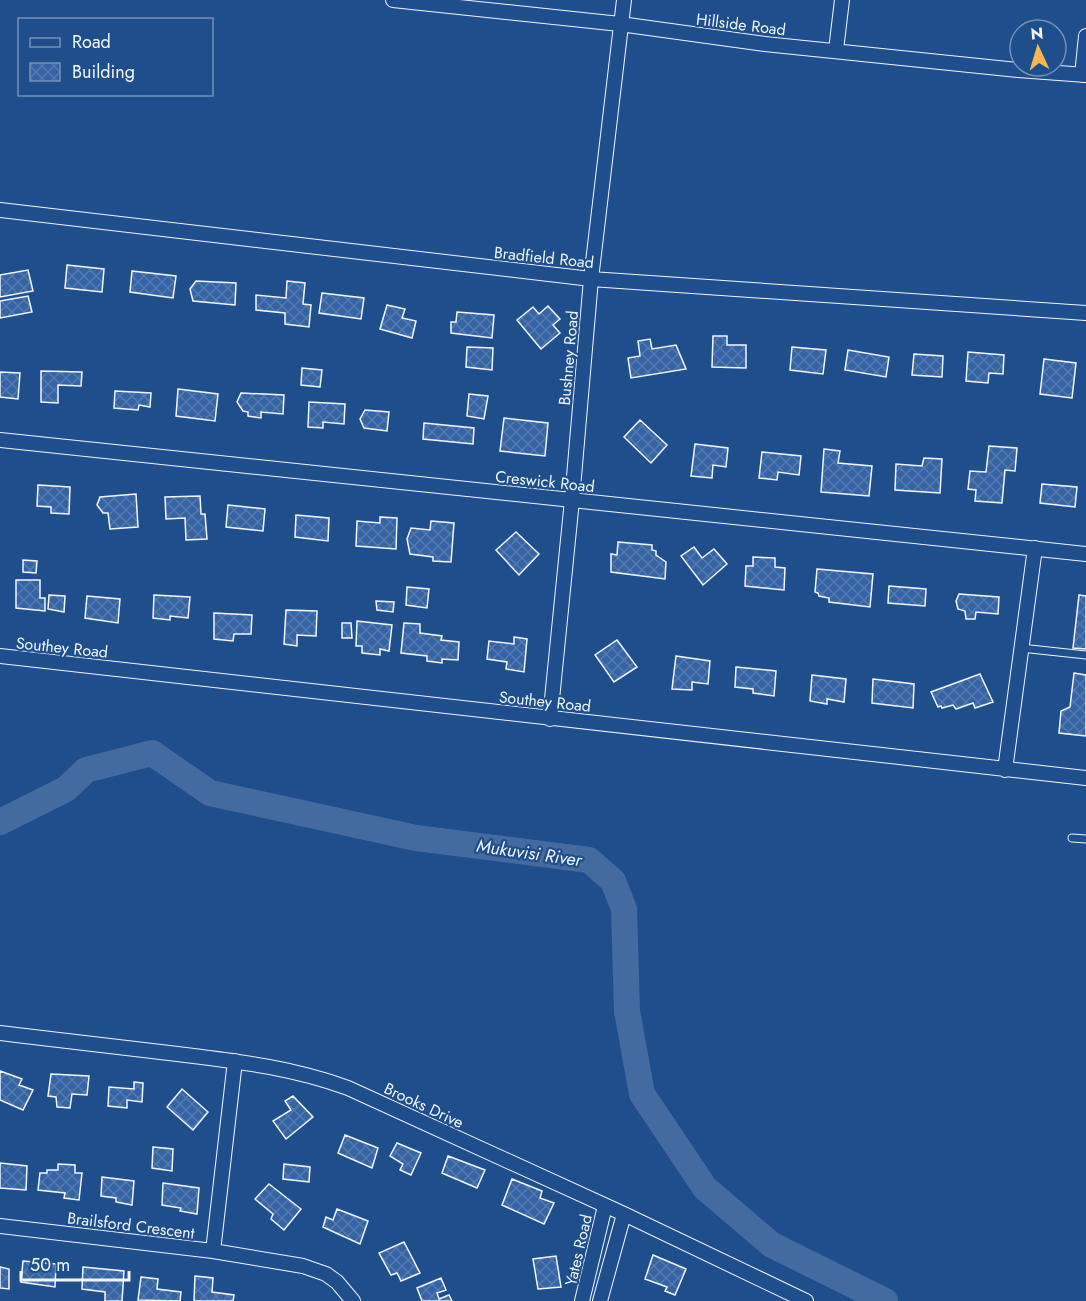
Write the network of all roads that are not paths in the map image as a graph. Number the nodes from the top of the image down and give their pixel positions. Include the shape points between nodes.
1 (393, 0) edge
2 (624, 0) edge
3 (842, 0) edge
4 (620, 24) junction
5 (1086, 36) edge
6 (836, 50) junction
7 (1084, 75) edge
8 (0, 210) edge
9 (591, 279) junction
10 (1086, 313) edge
11 (0, 440) edge
12 (572, 500) junction
13 (1035, 548) junction
14 (1086, 554) edge
15 (1021, 648) junction
16 (1086, 655) edge
17 (0, 656) edge
18 (550, 718) junction
19 (1005, 770) junction
20 (1086, 778) edge
21 (1072, 838) dead end
22 (1086, 839) edge
23 (0, 1033) edge
24 (235, 1061) junction
25 (605, 1206) junction
26 (624, 1214) junction
27 (0, 1226) edge
28 (213, 1251) junction
29 (353, 1301) edge
30 (582, 1301) edge
31 (600, 1301) edge
32 (806, 1301) edge

1 - 4 street, Hillside Road
2 - 4 street, Bushney Road
3 - 6 street
4 - 6 street, Hillside Road
4 - 9 street, Bushney Road
5 - 7 street
6 - 7 street, Hillside Road
8 - 9 street, Bradfield Road
9 - 10 street, Bradfield Road
9 - 12 street, Bushney Road
11 - 12 street, Creswick Road
12 - 13 street, Creswick Road
12 - 18 street, Bushney Road
13 - 14 street, Creswick Road
13 - 15 street
15 - 16 lane
15 - 19 street
17 - 18 street, Southey Road
18 - 19 street, Southey Road
19 - 20 street, Southey Road
21 - 22 lane
23 - 24 street, Brooks Drive
24 - 25 street, Brooks Drive via 301,1073 348,1088
24 - 28 street
25 - 26 street, Brooks Drive
25 - 30 street, Yates Road
26 - 31 street, Yates Road
26 - 32 street, Brooks Drive
27 - 28 street, Brailsford Crescent
28 - 29 street, Brailsford Crescent via 303,1266 326,1274

